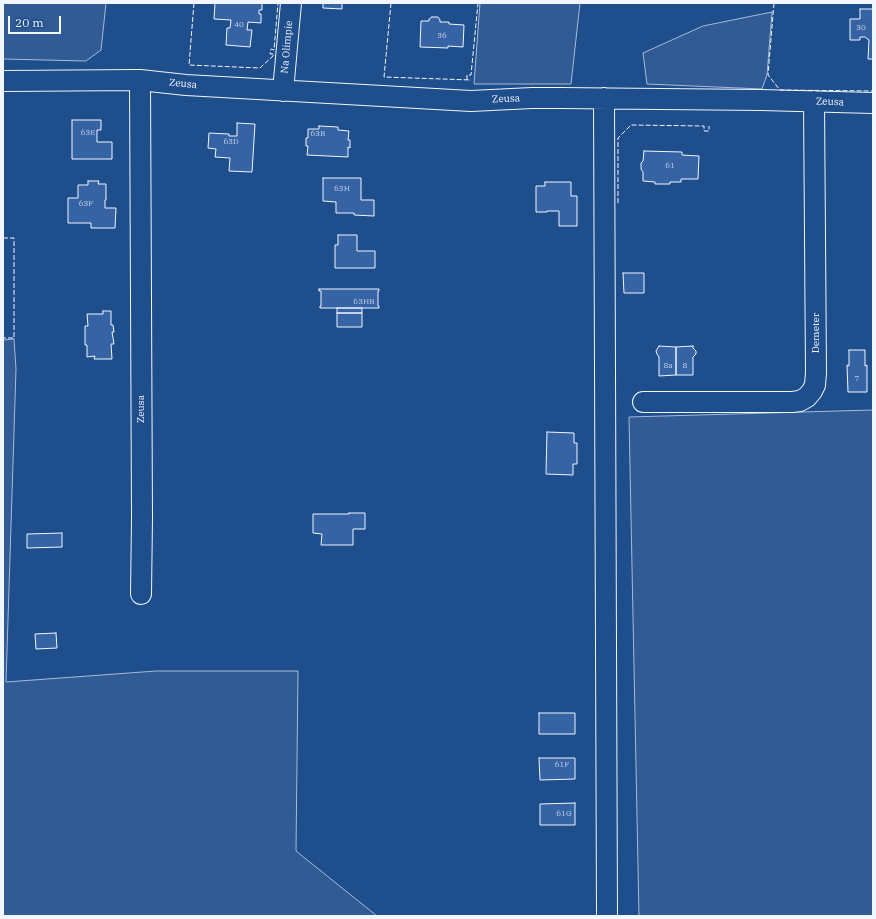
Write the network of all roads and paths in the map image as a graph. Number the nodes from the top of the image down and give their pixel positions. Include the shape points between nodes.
1 (291, 3) edge
2 (140, 80) junction
3 (3, 81) edge
4 (283, 91) junction
5 (604, 98) junction
6 (814, 101) junction
7 (873, 104) edge
8 (643, 402) dead end
9 (141, 594) dead end
10 (607, 916) edge

1 - 4 street, Na Olimpie
2 - 3 street, Zeusa
2 - 4 street, Zeusa
2 - 9 street, Zeusa
4 - 5 street, Zeusa via 471,101
5 - 6 street, Zeusa
5 - 10 street
6 - 7 street, Zeusa
6 - 8 street, Demeter via 816,373 812,391 800,401 792,402

